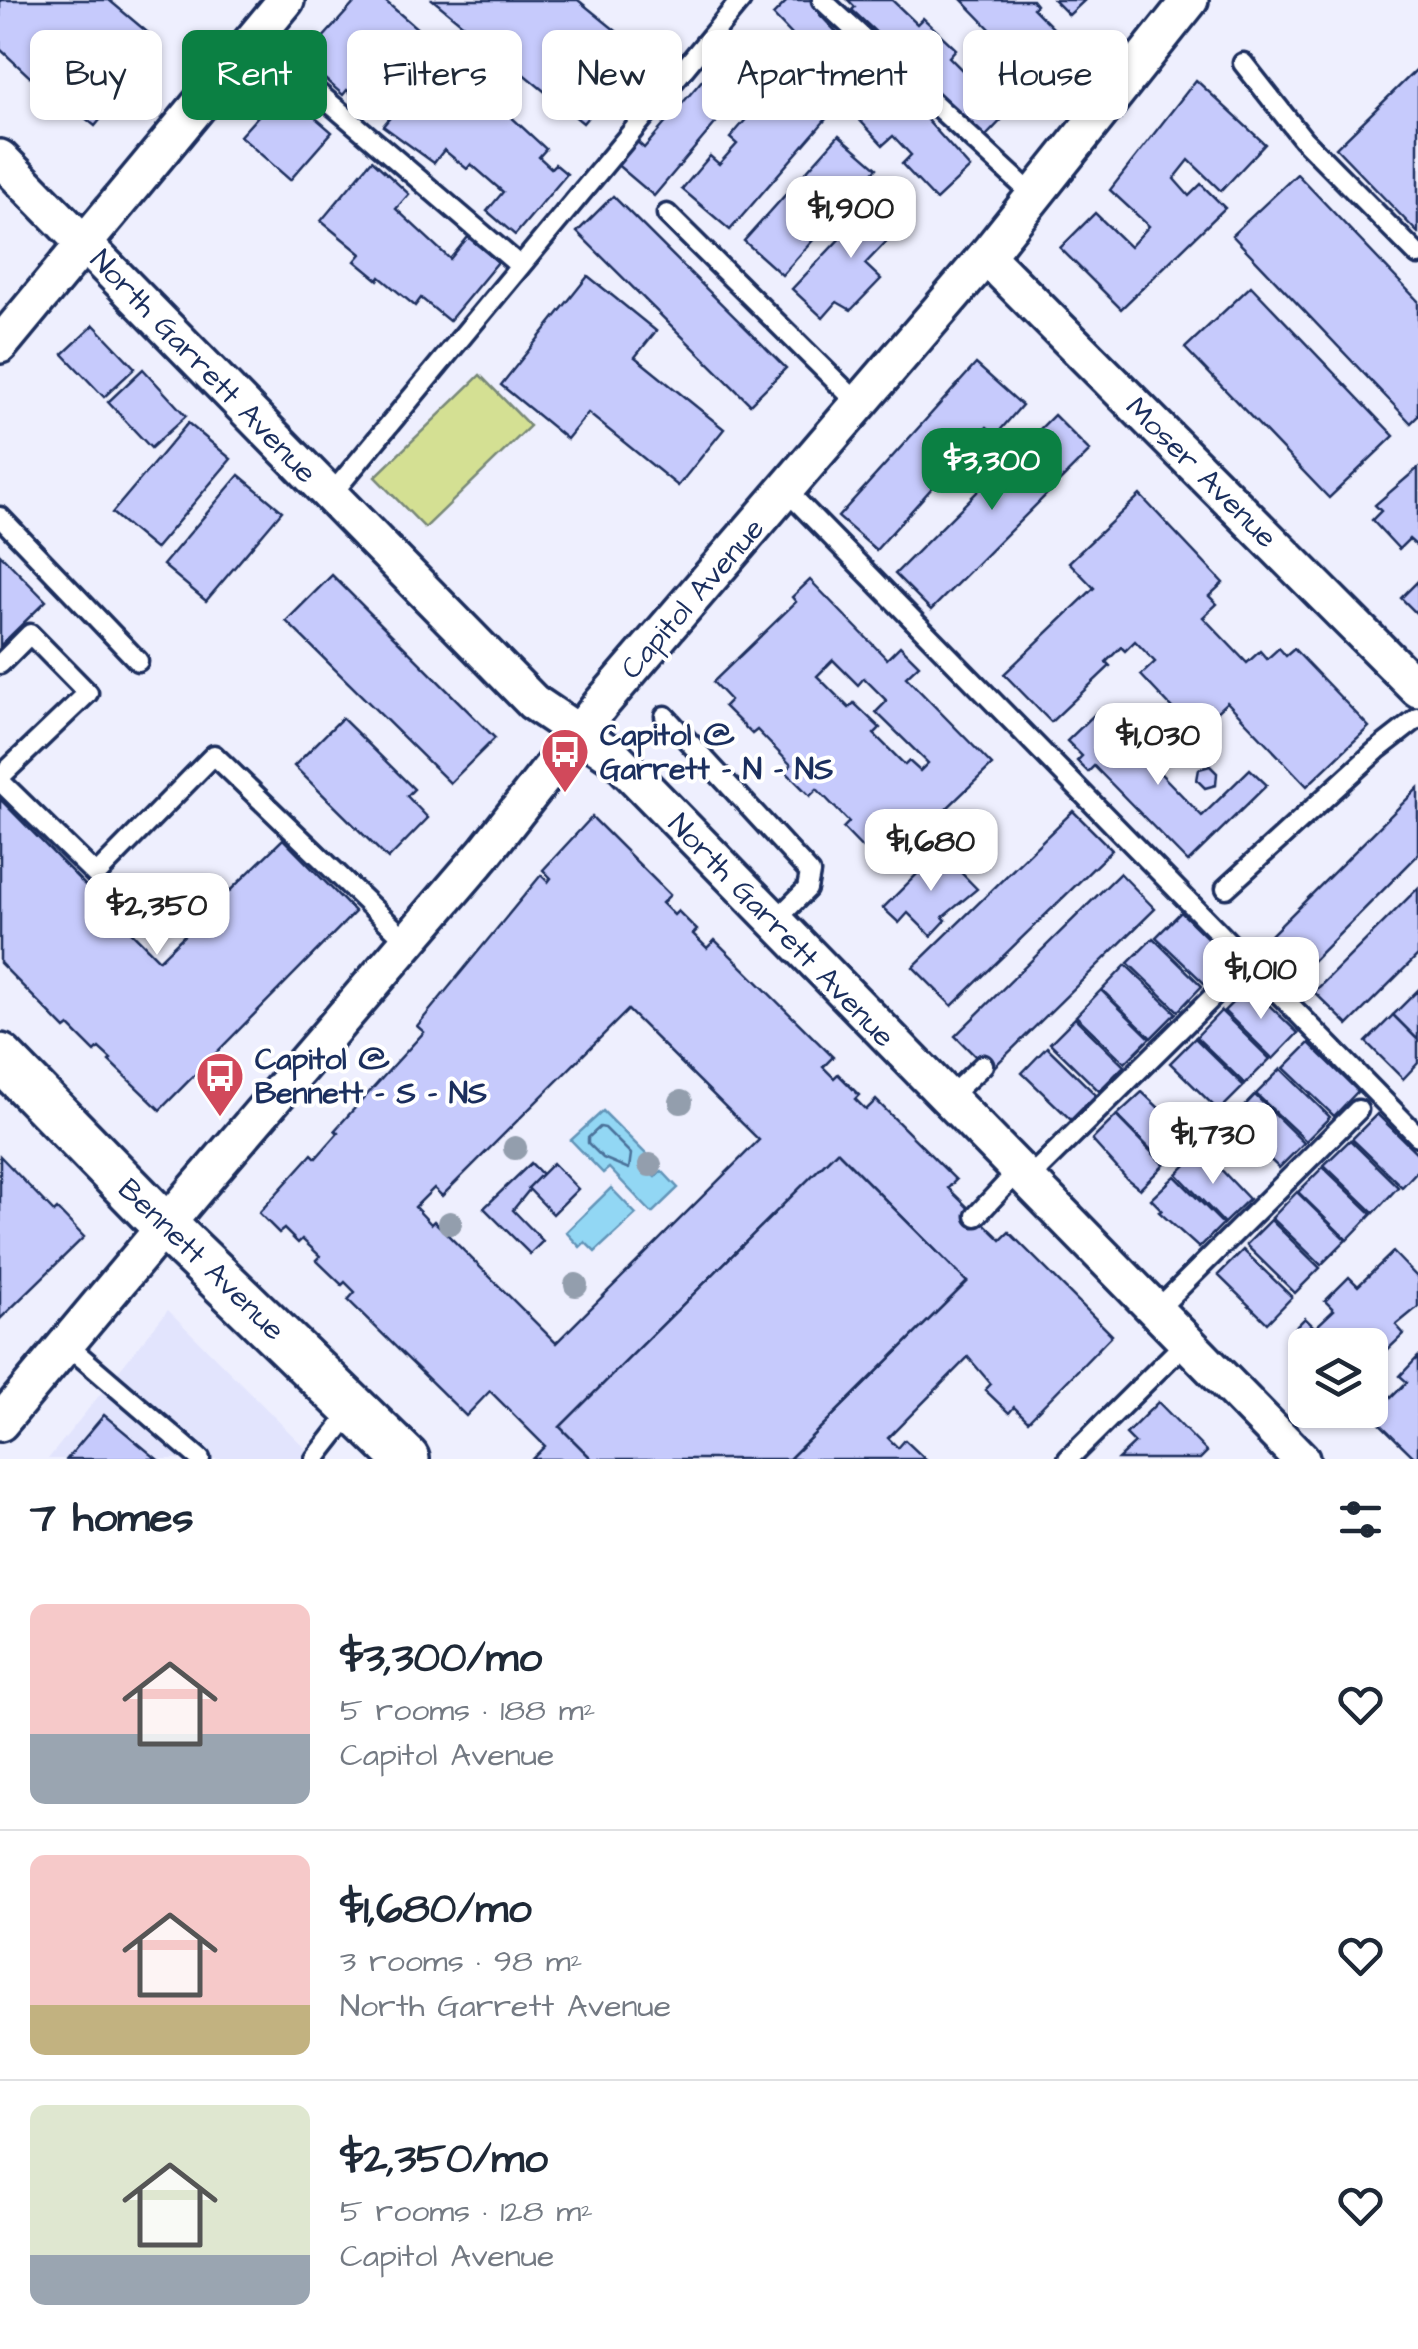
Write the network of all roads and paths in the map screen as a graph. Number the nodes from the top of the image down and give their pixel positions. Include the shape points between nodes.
1 (286, 0) edge
2 (740, 0) edge
3 (822, 0) edge
4 (1190, 0) edge
5 (261, 30) edge
6 (1242, 63) dead end
7 (327, 101) edge
8 (186, 120) edge
9 (0, 158) edge
10 (1034, 196) junction
11 (667, 214) dead end
12 (85, 243) junction
13 (1418, 255) edge
14 (986, 256) junction
15 (520, 266) junction
16 (0, 345) edge
17 (859, 404) junction
18 (786, 489) junction
19 (330, 496) junction
20 (0, 517) edge
21 (138, 661) dead end
22 (0, 664) edge
23 (1418, 689) edge
24 (665, 716) dead end
25 (1418, 718) edge
26 (579, 733) junction
27 (0, 779) edge
28 (1226, 888) dead end
29 (774, 922) junction
30 (408, 942) junction
31 (1228, 982) dead end
32 (0, 1058) edge
33 (984, 1064) dead end
34 (947, 1099) junction
35 (1358, 1110) dead end
36 (1418, 1136) edge
37 (1023, 1175) junction
38 (976, 1216) dead end
39 (165, 1226) junction
40 (1156, 1311) junction
41 (1186, 1342) junction
42 (66, 1344) junction
43 (356, 1407) junction
44 (0, 1424) edge
45 (200, 1459) edge
46 (315, 1459) edge
47 (406, 1459) edge
48 (1068, 1459) edge
49 (1301, 1459) edge

1 - 5 street
2 - 15 lane
3 - 10 lane
4 - 10 street, Capitol Avenue
6 - 13 lane via 1303,139
7 - 15 lane
8 - 12 street
9 - 12 street, North Garrett Avenue
10 - 14 street, Capitol Avenue
11 - 17 lane
12 - 16 street
12 - 19 street, North Garrett Avenue
14 - 17 street, Capitol Avenue
14 - 23 street, Moser Avenue
15 - 19 lane
17 - 18 street, Capitol Avenue
18 - 26 street, Capitol Avenue
18 - 36 lane
19 - 26 street, North Garrett Avenue via 533,702
20 - 21 lane
22 - 27 lane via 30,634 88,693
24 - 29 lane via 810,873 808,889
25 - 28 lane
26 - 29 street, North Garrett Avenue via 616,758
26 - 30 street, Capitol Avenue
27 - 30 lane via 96,874 214,756
29 - 34 street, North Garrett Avenue
30 - 39 street, Capitol Avenue
31 - 37 lane
32 - 39 street, Bennett Avenue
33 - 34 lane
34 - 37 street, North Garrett Avenue
35 - 40 lane
37 - 38 lane
37 - 40 street, North Garrett Avenue
39 - 42 street, Capitol Avenue
39 - 43 street, Bennett Avenue
40 - 41 street, North Garrett Avenue
41 - 48 lane
41 - 49 street, North Garrett Avenue
42 - 44 street, Capitol Avenue
42 - 45 lane
43 - 46 lane
43 - 47 street, Bennett Avenue

